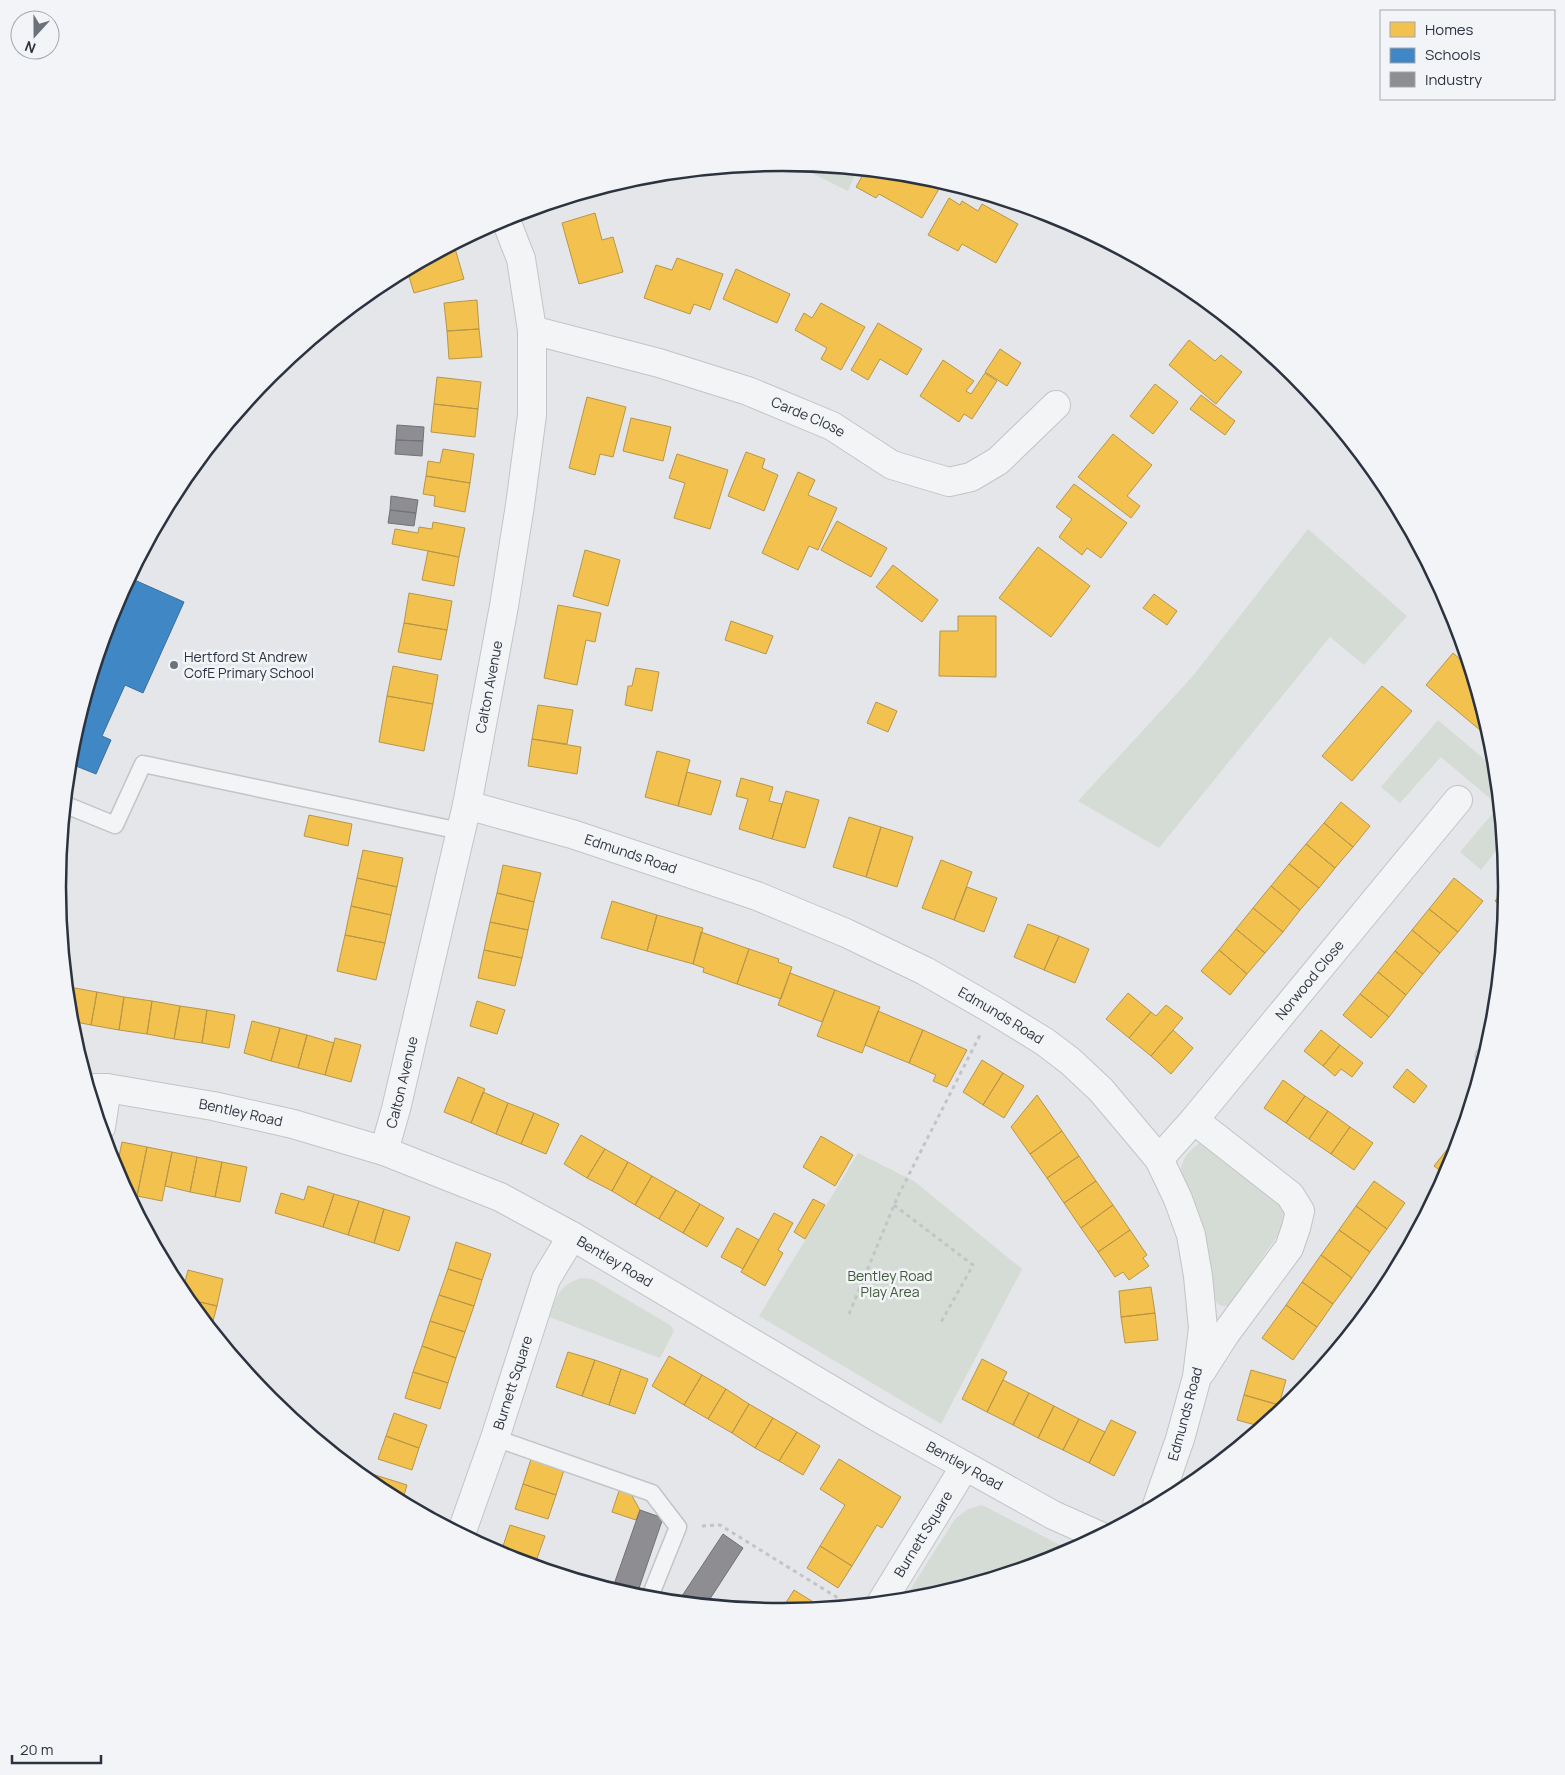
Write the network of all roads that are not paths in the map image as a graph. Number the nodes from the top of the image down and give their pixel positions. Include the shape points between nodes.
1 (508, 226) edge
2 (532, 330) junction
3 (1056, 405) dead end
4 (1458, 800) dead end
5 (467, 805) junction
6 (71, 807) edge
7 (460, 831) junction
8 (98, 1088) edge
9 (99, 1101) edge
10 (1194, 1120) junction
11 (384, 1151) junction
12 (1160, 1159) junction
13 (572, 1236) junction
14 (1197, 1377) junction
15 (495, 1438) junction
16 (965, 1466) junction
17 (1160, 1496) edge
18 (464, 1529) edge
19 (1093, 1533) edge
20 (652, 1592) edge
21 (885, 1596) edge

1 - 2 street, Calton Avenue via 521,258
2 - 3 street, Carde Close via 748,390 832,426 892,465 949,482 971,477 998,461
2 - 5 street, Calton Avenue via 532,414 522,496
4 - 10 street, Norwood Close
5 - 7 street, Calton Avenue
5 - 12 street, Edmunds Road via 572,834 757,896 925,971 1045,1042 1070,1061 1101,1090
6 - 7 lane via 115,825 143,764
7 - 11 street, Calton Avenue
8 - 9 street
8 - 11 street, Bentley Road via 213,1106 293,1124
10 - 12 street, Norwood Close
10 - 14 street via 1290,1195 1300,1211 1288,1248
11 - 13 street, Bentley Road via 500,1197
12 - 14 street, Edmunds Road via 1191,1235 1197,1268 1203,1328
13 - 15 street, Burnett Square via 546,1279
13 - 16 street, Bentley Road via 768,1354
14 - 17 street, Edmunds Road
15 - 18 street, Burnett Square
15 - 20 lane via 652,1493 678,1528
16 - 19 street, Bentley Road via 1053,1515
16 - 21 street, Burnett Square

